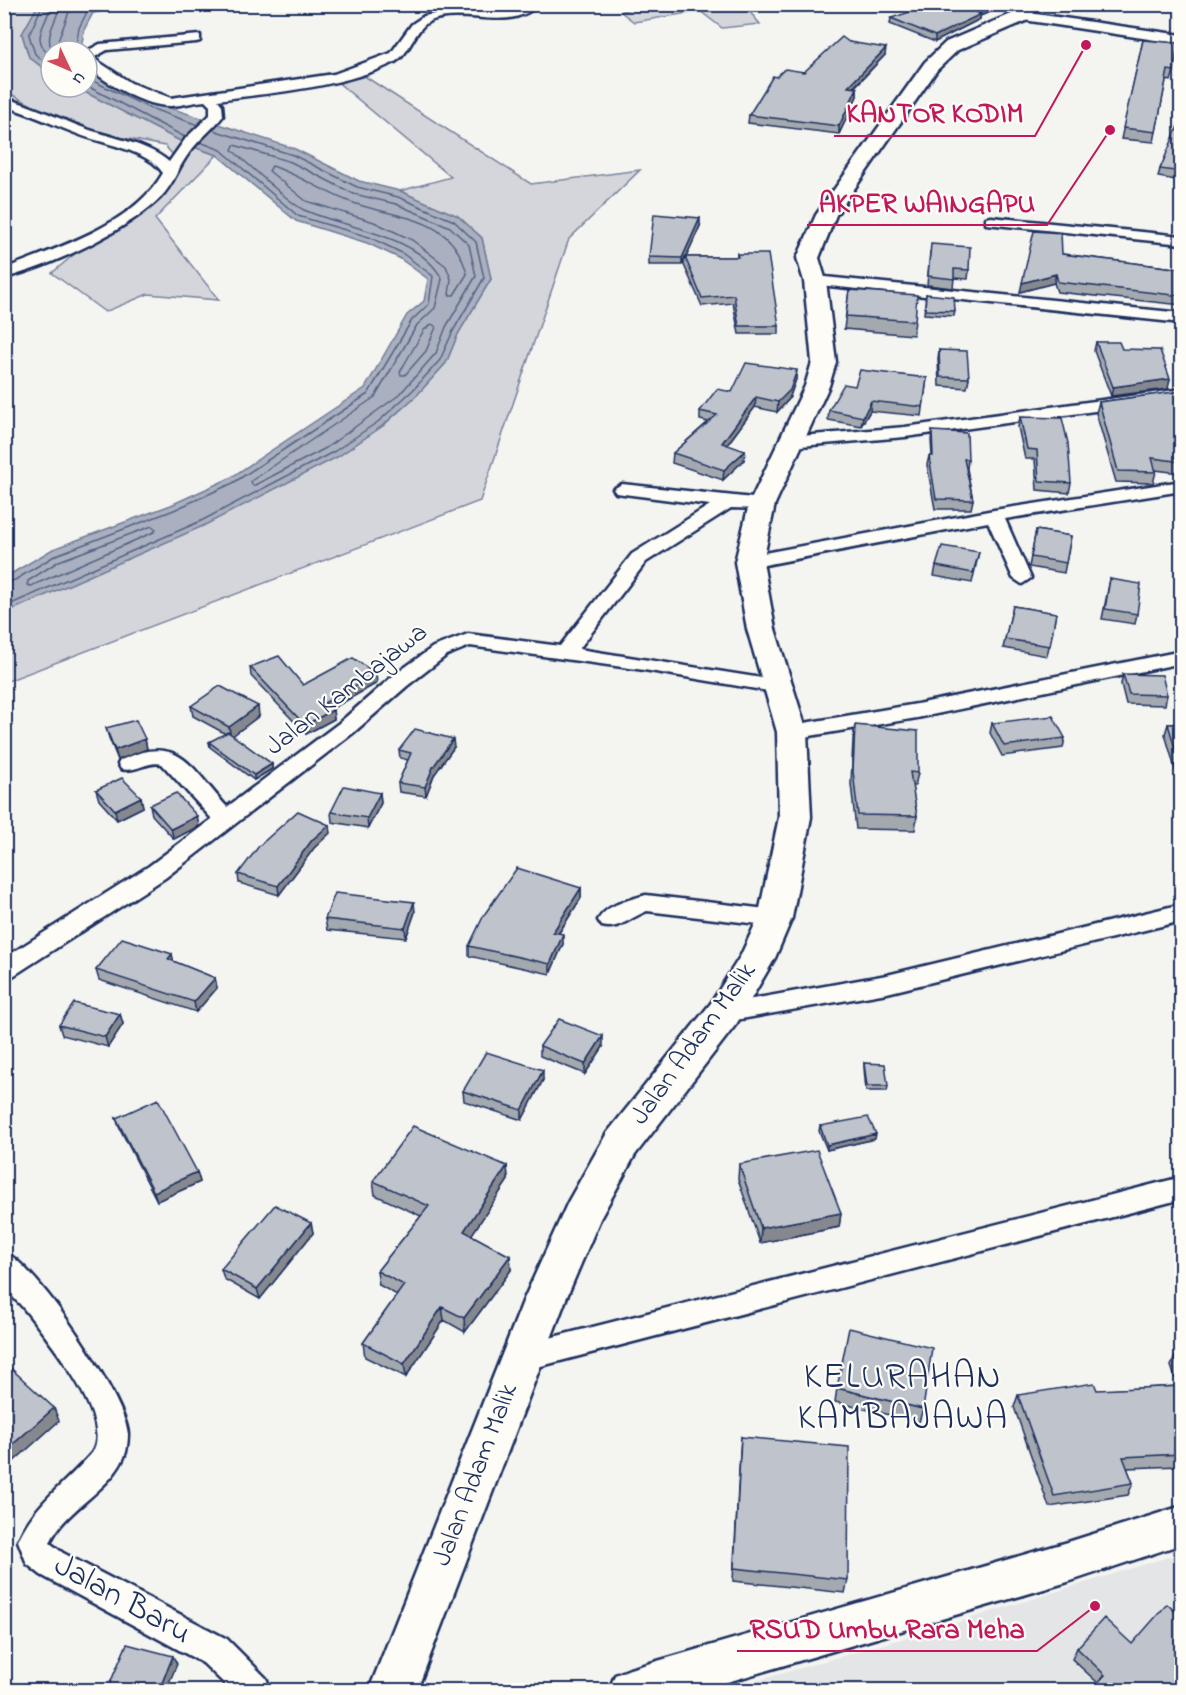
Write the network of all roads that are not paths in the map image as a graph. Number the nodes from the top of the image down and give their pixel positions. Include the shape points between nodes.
1 (534, 4) edge
2 (1027, 10) edge
3 (196, 38) dead end
4 (1182, 40) edge
5 (99, 49) edge
6 (99, 69) edge
7 (208, 97) junction
8 (4, 102) edge
9 (171, 175) junction
10 (991, 221) dead end
11 (1182, 240) edge
12 (4, 274) edge
13 (815, 280) junction
14 (1182, 318) edge
15 (1182, 394) edge
16 (789, 442) junction
17 (1182, 486) edge
18 (622, 489) dead end
19 (727, 502) junction
20 (762, 504) junction
21 (994, 514) junction
22 (749, 562) junction
23 (1022, 578) dead end
24 (565, 653) junction
25 (1182, 657) edge
26 (780, 687) junction
27 (792, 732) junction
28 (129, 764) dead end
29 (226, 820) junction
30 (1182, 912) edge
31 (775, 918) junction
32 (610, 920) dead end
33 (4, 970) edge
34 (724, 1013) junction
35 (1182, 1188) edge
36 (4, 1264) edge
37 (522, 1358) junction
38 (1182, 1525) edge
39 (254, 1690) edge
40 (393, 1690) edge
41 (630, 1690) edge

1 - 7 street via 512,14 446,14 426,18 418,24 403,51 388,60 294,85
2 - 4 street
2 - 13 highway, Jalan Adam Malik via 952,46 931,66 826,215 808,258
3 - 5 street
6 - 7 street via 160,102
7 - 9 street via 217,107 217,116 188,145
8 - 9 street via 139,151 163,164
9 - 12 street via 154,196 99,235
10 - 11 street
13 - 14 street
13 - 16 highway, Jalan Adam Malik via 824,362 817,386
15 - 16 street via 905,432
16 - 20 highway, Jalan Adam Malik
17 - 21 street
18 - 19 street
19 - 20 street
19 - 24 street via 639,558
20 - 22 highway, Jalan Adam Malik
21 - 22 street
21 - 23 street
22 - 26 highway, Jalan Adam Malik via 754,598
24 - 26 street, Jalan Kambajawa
24 - 29 street, Jalan Kambajawa via 468,640 455,644 400,681 346,728
25 - 27 street
26 - 27 highway, Jalan Adam Malik
27 - 31 highway, Jalan Adam Malik via 795,817
28 - 29 street via 152,755 170,759
29 - 33 street, Jalan Kambajawa via 150,876
30 - 34 street via 887,984
31 - 32 street via 646,903
31 - 34 highway, Jalan Adam Malik via 758,958
34 - 37 highway, Jalan Adam Malik via 621,1144 582,1214
35 - 37 street
36 - 39 street, Jalan Baru via 66,1341 104,1404 114,1434 112,1449 94,1472 42,1524 34,1541 38,1553 84,1582 215,1651
37 - 40 highway, Jalan Adam Malik
38 - 41 street

